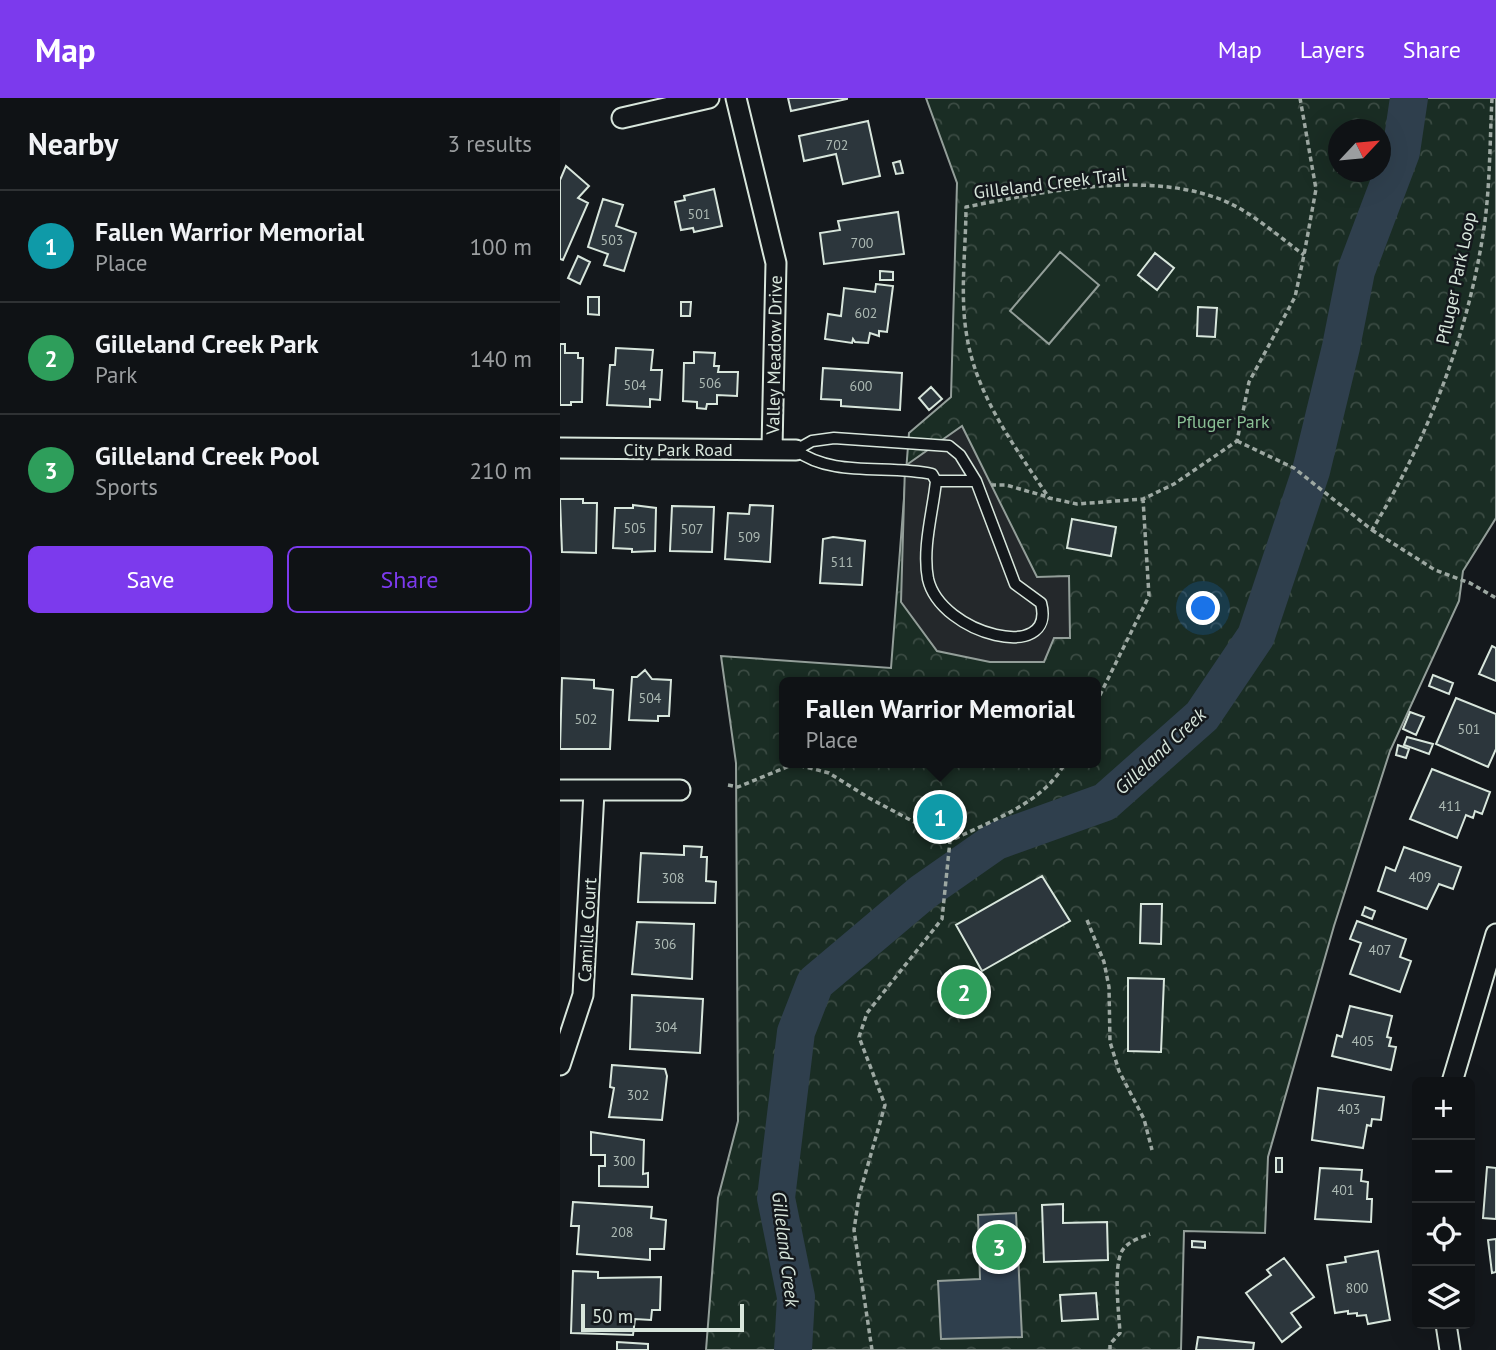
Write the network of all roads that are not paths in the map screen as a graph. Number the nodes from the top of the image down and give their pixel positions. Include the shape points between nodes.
1 (709, 98) edge
2 (736, 98) edge
3 (622, 118) dead end
4 (560, 447) edge
5 (772, 449) junction
6 (796, 450) junction
7 (936, 481) junction
8 (978, 485) junction
9 (560, 790) edge
10 (680, 790) dead end
11 (594, 792) junction
12 (1496, 934) edge
13 (560, 1065) edge
14 (1453, 1077) edge
15 (1447, 1329) edge
16 (1450, 1350) edge

1 - 3 street
2 - 5 street, Valley Meadow Drive via 776,263
4 - 5 street, City Park Road
5 - 6 street, City Park Road
6 - 7 lane via 820,464 916,470 932,474
6 - 8 lane via 812,441 834,438 949,446
7 - 8 lane
7 - 8 lane via 926,564 934,593 956,619 978,632 1023,636 1041,622 1041,603 1015,584
9 - 11 street
10 - 11 street
11 - 13 street, Camille Court via 583,995
12 - 14 street
15 - 16 street

